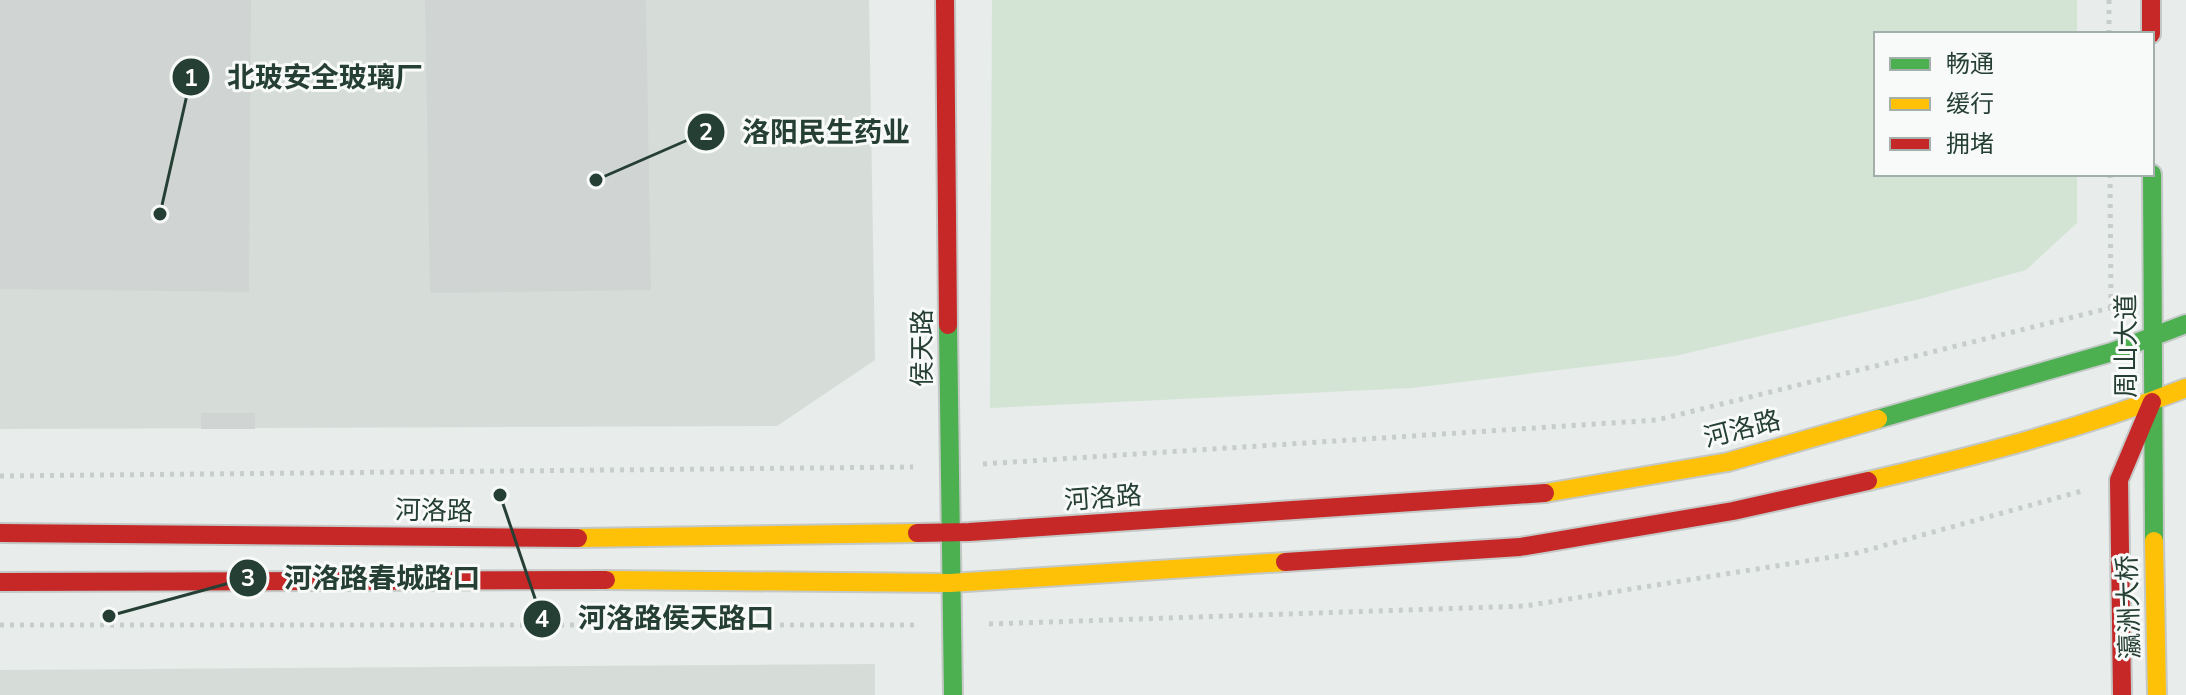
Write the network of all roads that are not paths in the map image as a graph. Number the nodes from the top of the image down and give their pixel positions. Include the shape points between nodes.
1 (945, 0) edge
2 (2151, 0) edge
3 (2151, 32) edge
4 (2152, 176) edge
5 (2186, 324) edge
6 (2153, 336) junction
7 (2186, 388) edge
8 (2152, 402) junction
9 (2152, 518) joint
10 (925, 525) junction
11 (949, 532) junction
12 (0, 533) edge
13 (925, 576) junction
14 (0, 582) edge
15 (950, 583) junction
16 (953, 695) edge
17 (2122, 695) edge
18 (2157, 695) edge

1 - 11 main road, 侯天路
2 - 3 main road
4 - 6 main road, 周山大道
5 - 6 main road, 河洛路
6 - 8 main road, 周山大道
6 - 11 main road, 河洛路 via 1962,397 1728,462 1527,496
7 - 8 main road
8 - 9 main road, 周山大道
8 - 15 main road via 1930,467 1733,511 1520,547
8 - 17 main road via 2119,480
9 - 18 main road, 瀛洲大桥
10 - 11 main road, 河洛路
10 - 12 main road, 河洛路 via 550,538
10 - 13 main road
11 - 15 main road, 侯天路
13 - 14 main road
13 - 15 main road
15 - 16 main road, 侯天路

